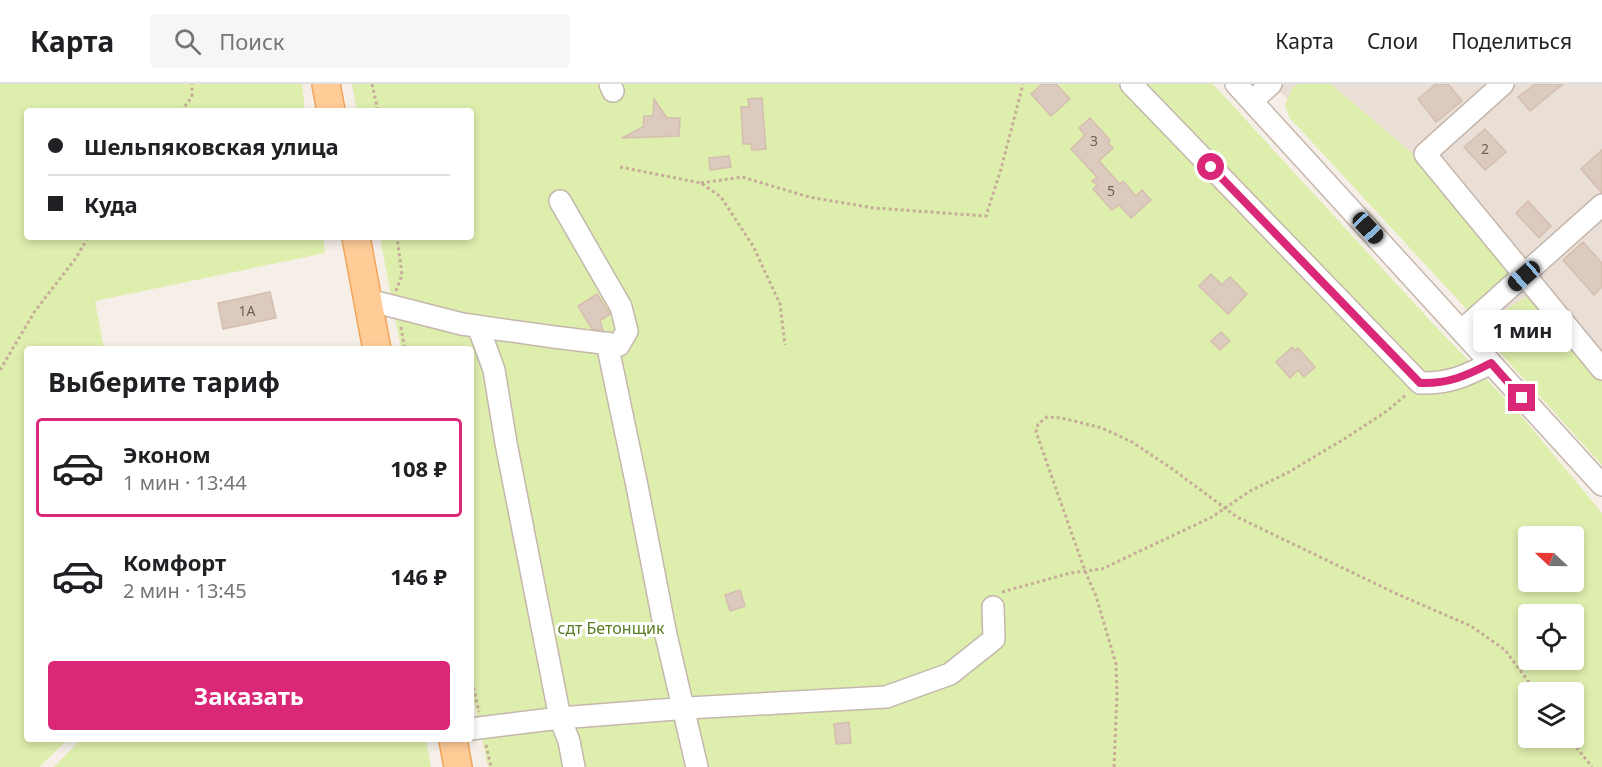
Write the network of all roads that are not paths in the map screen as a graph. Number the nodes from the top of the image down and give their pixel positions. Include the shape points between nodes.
1 (326, 84) edge
2 (1131, 84) edge
3 (1236, 84) edge
4 (1271, 84) edge
5 (1503, 84) edge
6 (1252, 101) junction
7 (330, 108) edge
8 (560, 201) dead end
9 (1602, 205) edge
10 (357, 240) edge
11 (1524, 276) junction
12 (368, 300) junction
13 (478, 326) junction
14 (1462, 330) junction
15 (607, 343) junction
16 (376, 346) edge
17 (1491, 363) junction
18 (1602, 369) edge
19 (1602, 485) edge
20 (993, 607) road end
21 (683, 708) junction
22 (560, 718) junction
23 (474, 729) edge
24 (453, 742) edge
25 (458, 767) edge
26 (574, 767) edge
27 (697, 767) edge

1 - 7 main road
2 - 17 street via 1420,383 1461,378
3 - 6 street
4 - 6 street
5 - 11 street via 1425,154
6 - 14 street
8 - 15 street via 621,307 627,331 619,345
9 - 11 street
10 - 12 main road
11 - 14 street
11 - 18 street
12 - 13 street
12 - 16 main road
13 - 15 street
13 - 22 street via 494,370
14 - 17 street
15 - 21 street
17 - 19 street
20 - 21 street via 994,639 950,674 886,697
21 - 22 street
21 - 27 street
22 - 23 street
22 - 26 street
24 - 25 main road

